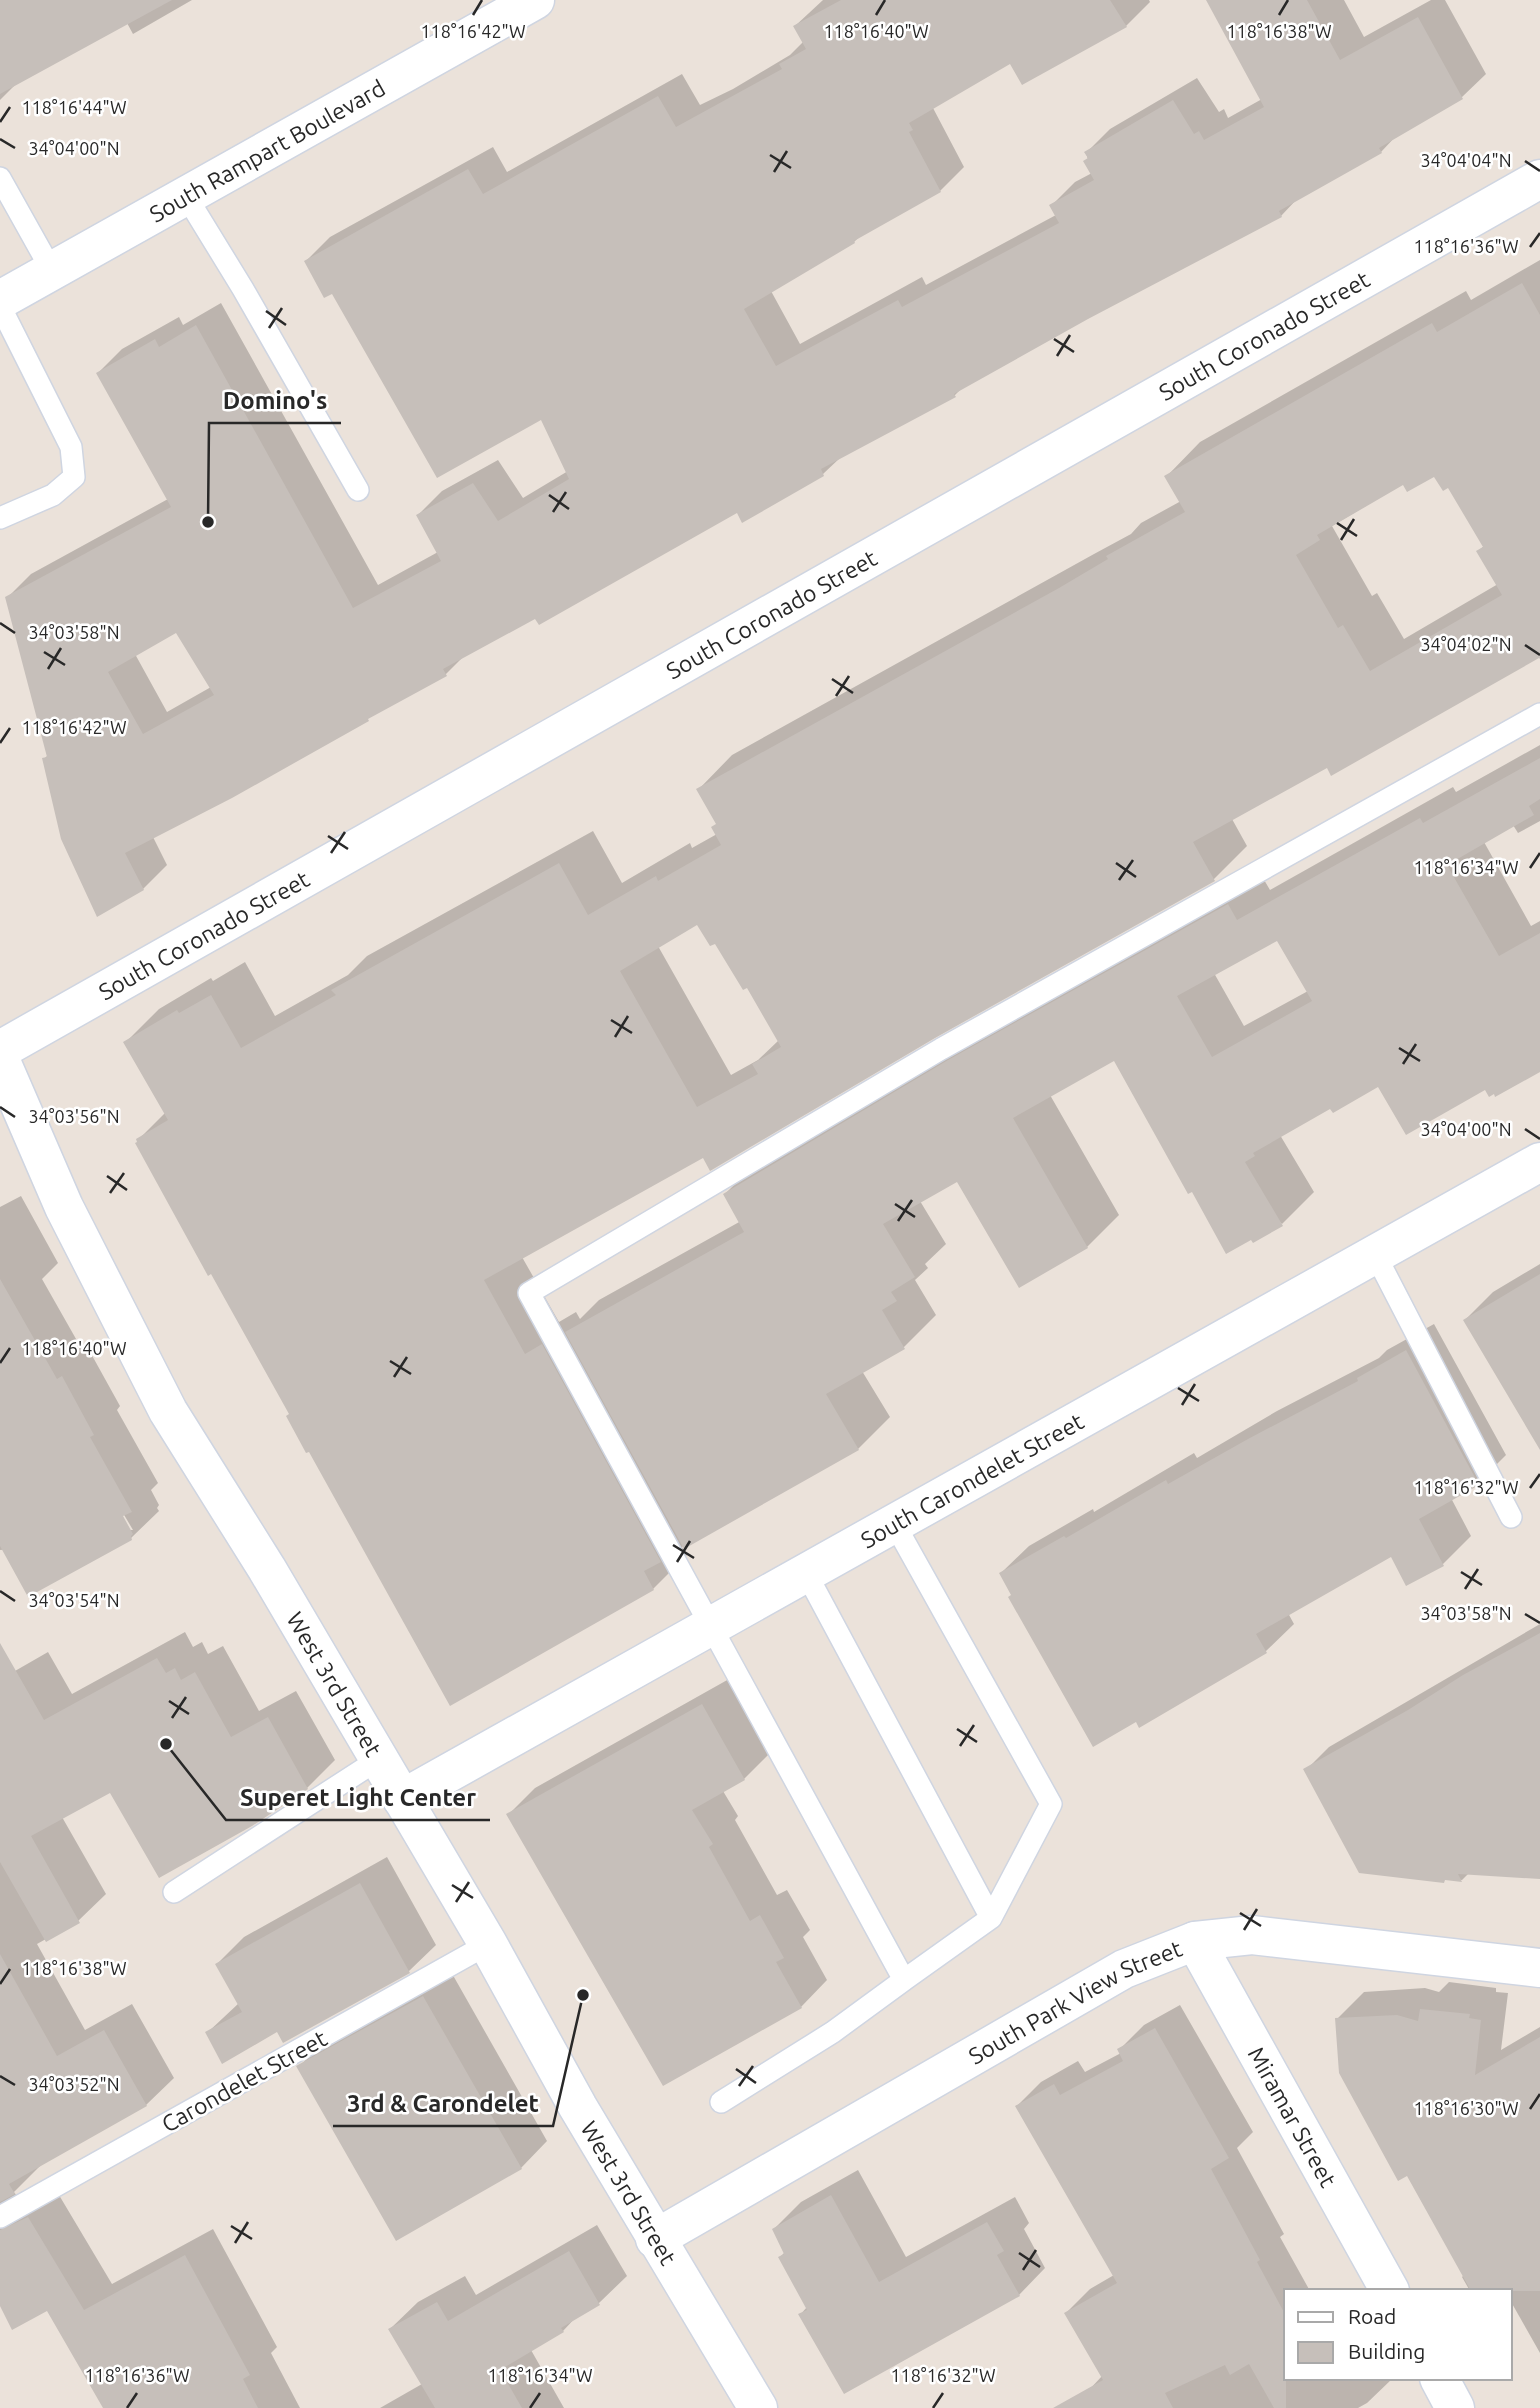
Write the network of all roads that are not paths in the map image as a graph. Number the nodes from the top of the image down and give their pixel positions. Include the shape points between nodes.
1 (535, 0) edge
2 (0, 178) edge
3 (1540, 179) edge
4 (186, 196) junction
5 (52, 271) junction
6 (0, 300) edge
7 (0, 306) edge
8 (358, 490) dead end
9 (0, 518) edge
10 (1540, 714) edge
11 (0, 1050) edge
12 (0, 1059) edge
13 (1540, 1162) edge
14 (1376, 1254) junction
15 (1511, 1517) dead end
16 (894, 1523) junction
17 (806, 1573) junction
18 (711, 1626) junction
19 (379, 1759) junction
20 (402, 1799) junction
21 (174, 1892) dead end
22 (990, 1918) junction
23 (1195, 1941) junction
24 (488, 1944) junction
25 (1540, 1968) edge
26 (904, 1980) junction
27 (721, 2102) dead end
28 (0, 2217) edge
29 (655, 2239) junction
30 (1389, 2289) edge
31 (1440, 2380) edge
32 (758, 2408) edge
33 (1455, 2408) edge

1 - 4 street, South Rampart Boulevard
2 - 5 lane
3 - 11 street, South Coronado Street
4 - 5 street, South Rampart Boulevard
4 - 8 lane
5 - 6 street, South Rampart Boulevard
7 - 9 lane via 71,447 74,477 53,495
10 - 18 lane via 953,1042 529,1293
12 - 19 street, West 3rd Street via 64,1207 168,1411
13 - 14 street, South Carondelet Street
14 - 15 lane
14 - 16 street, South Carondelet Street
16 - 17 street, South Carondelet Street
16 - 22 lane via 1051,1804
17 - 18 street, South Carondelet Street
17 - 22 lane
18 - 20 street, South Carondelet Street
18 - 26 lane
19 - 20 street, West 3rd Street
19 - 21 lane
20 - 24 street, West 3rd Street
22 - 26 lane
23 - 25 street, South Park View Street via 1252,1935
23 - 29 street, South Park View Street via 1124,1969
23 - 30 street, Miramar Street
24 - 28 lane, Carondelet Street
24 - 29 street, West 3rd Street
26 - 27 lane via 833,2032
29 - 32 street, West 3rd Street
31 - 33 street

